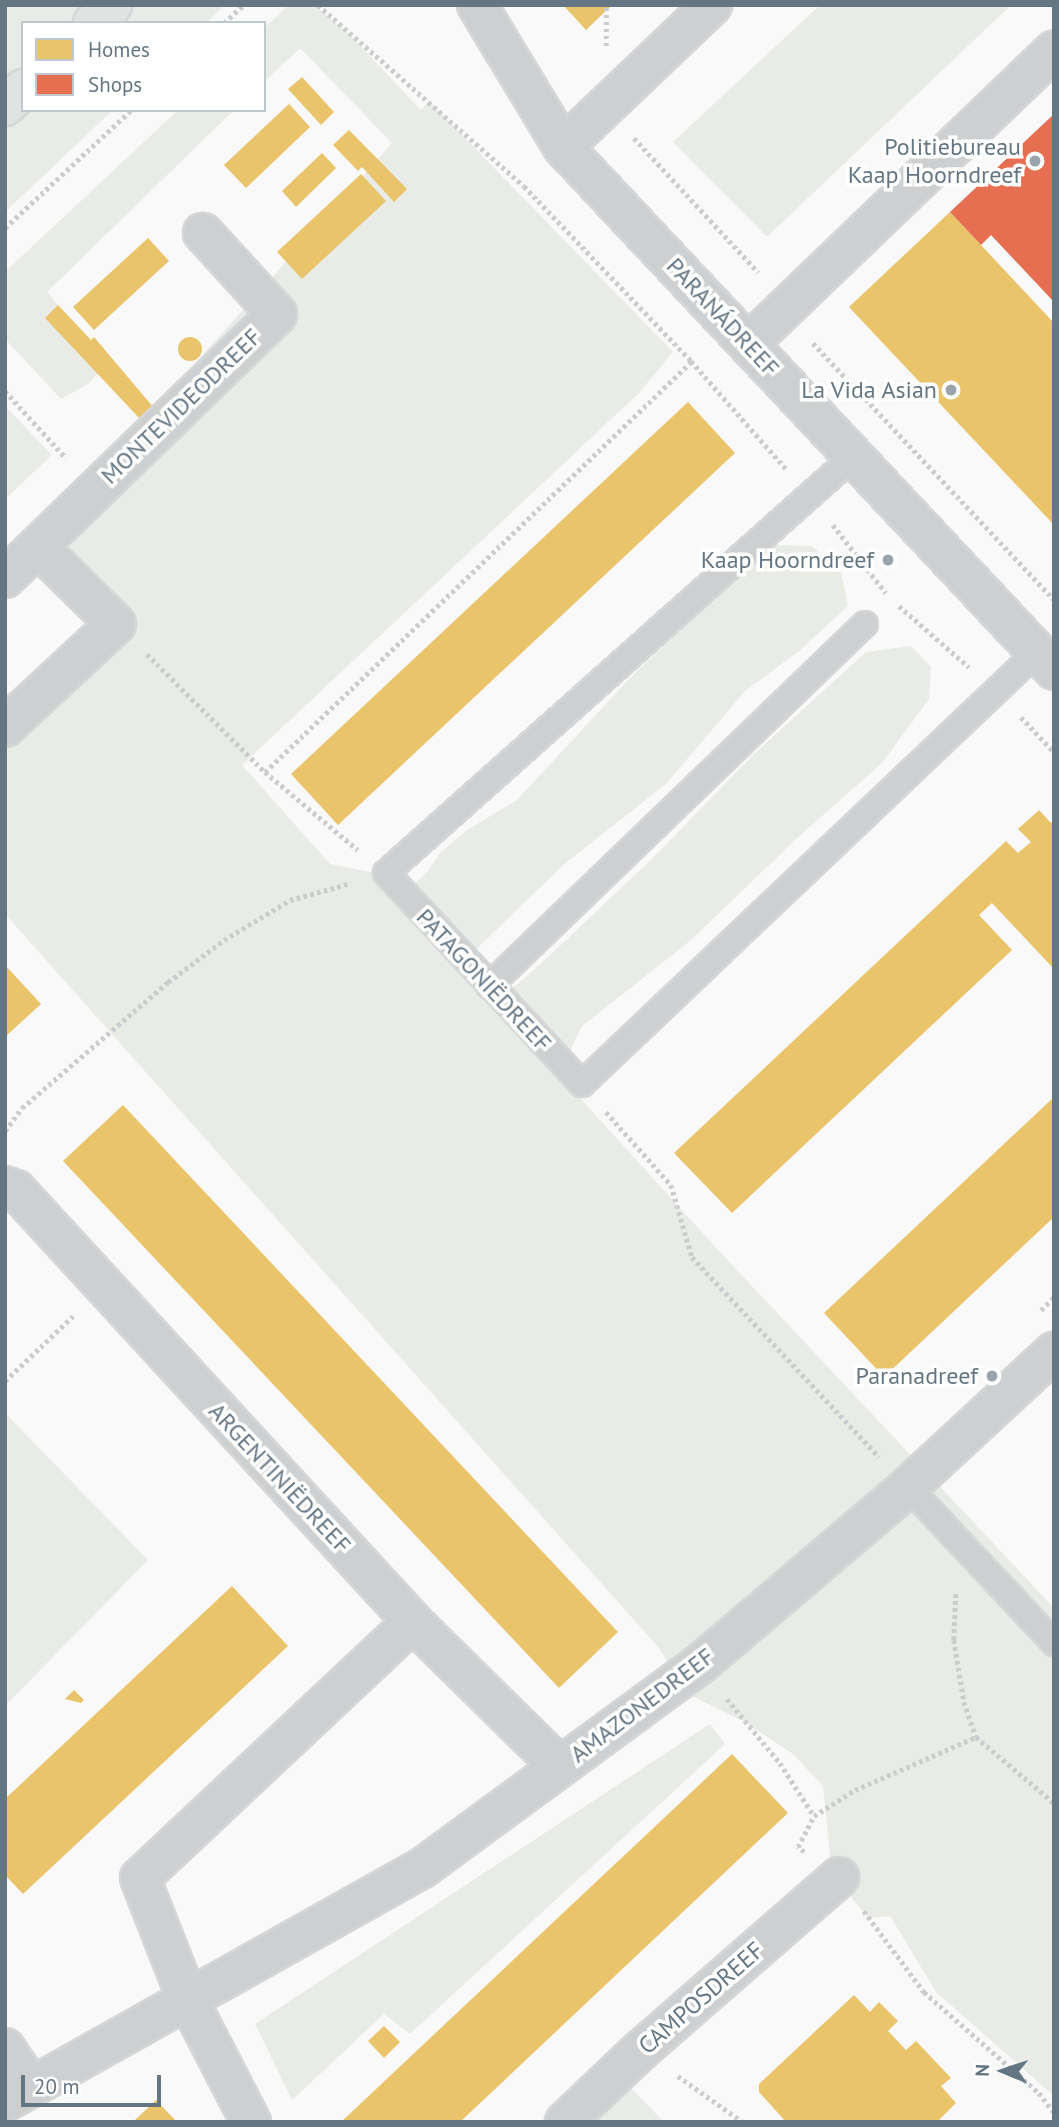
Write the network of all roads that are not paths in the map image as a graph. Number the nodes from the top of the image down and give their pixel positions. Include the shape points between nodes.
1 (112, 5) edge
2 (477, 5) edge
3 (712, 5) edge
4 (95, 21) edge
5 (1054, 51) edge
6 (21, 91) edge
7 (5, 106) edge
8 (563, 148) junction
9 (203, 233) dead end
10 (739, 334) junction
11 (853, 457) junction
12 (38, 547) junction
13 (5, 578) edge
14 (865, 624) dead end
15 (1045, 661) edge
16 (5, 727) edge
17 (489, 986) junction
18 (5, 1186) edge
19 (1054, 1352) edge
20 (908, 1488) junction
21 (413, 1622) junction
22 (1054, 1643) edge
23 (559, 1766) junction
24 (839, 1877) road end
25 (187, 1998) junction
26 (5, 2048) edge
27 (18, 2094) edge
28 (251, 2122) edge
29 (565, 2122) edge

1 - 4 street
2 - 8 street, PARANÁDREEF
3 - 8 street
5 - 10 street
6 - 7 street
8 - 10 street, PARANÁDREEF
9 - 12 street, MONTEVIDEODREEF via 277,314
10 - 11 street, PARANÁDREEF
11 - 15 street, PARANÁDREEF
11 - 17 lane, PATAGONIËDREEF via 386,873
12 - 13 street, MONTEVIDEODREEF
12 - 16 street via 116,624
14 - 17 lane
15 - 17 lane, PATAGONIËDREEF via 995,689 582,1084
18 - 21 street, ARGENTINIËDREEF via 16,1190
19 - 20 street, AMAZONEDREEF
20 - 22 lane
20 - 23 street, AMAZONEDREEF via 699,1665
21 - 23 street, ARGENTINIËDREEF
21 - 25 street via 140,1878
23 - 25 street, AMAZONEDREEF via 421,1868
24 - 29 street, CAMPOSDREEF
25 - 27 street, AMAZONEDREEF
25 - 28 street
26 - 27 street

